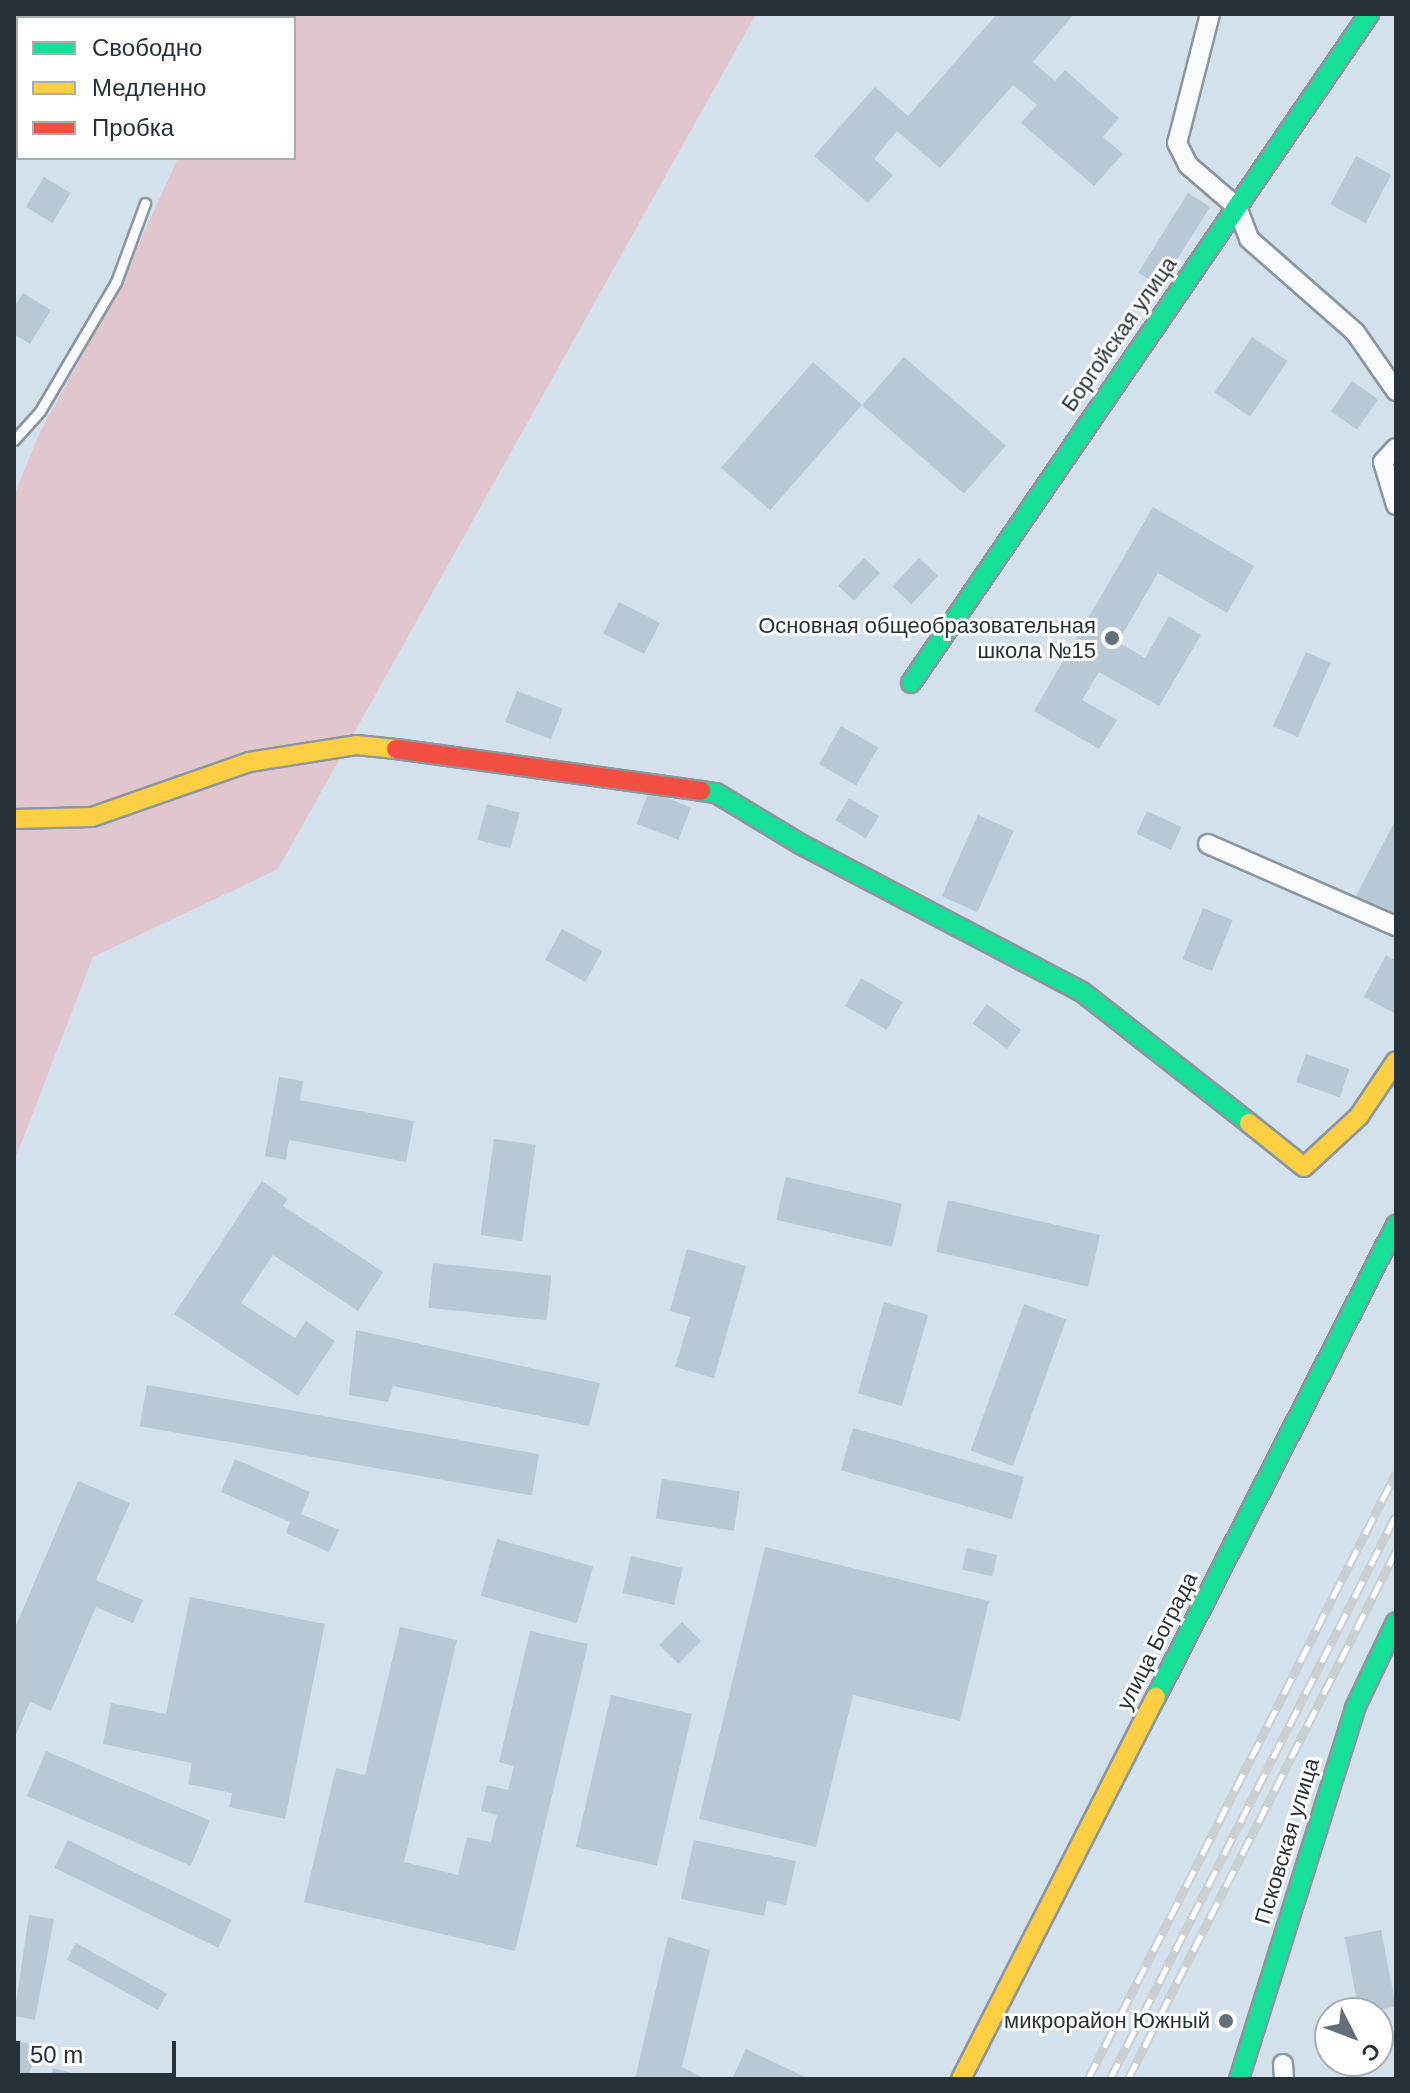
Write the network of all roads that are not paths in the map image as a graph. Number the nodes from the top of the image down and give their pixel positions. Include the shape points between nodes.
1 (1210, 14) edge
2 (1369, 14) edge
3 (145, 203) dead end
4 (1237, 207) junction
5 (1396, 391) edge
6 (14, 440) edge
7 (1396, 448) edge
8 (1396, 505) edge
9 (911, 683) dead end
10 (14, 819) edge
11 (1208, 844) dead end
12 (1396, 926) edge
13 (1396, 1061) edge
14 (1396, 1225) edge
15 (1396, 1622) edge
16 (961, 2079) edge
17 (1239, 2079) edge

1 - 4 street via 1177,143 1188,165
2 - 4 street, Боргойская улица
3 - 6 lane via 116,282 40,411
4 - 5 street via 1249,239 1355,332
4 - 9 street, Боргойская улица
7 - 8 street via 1383,462
10 - 13 street via 92,817 249,762 356,745 716,793 802,845 1082,992 1304,1167 1359,1116
11 - 12 street
14 - 16 street, улица Бограда
15 - 17 street, Псковская улица via 1355,1708

